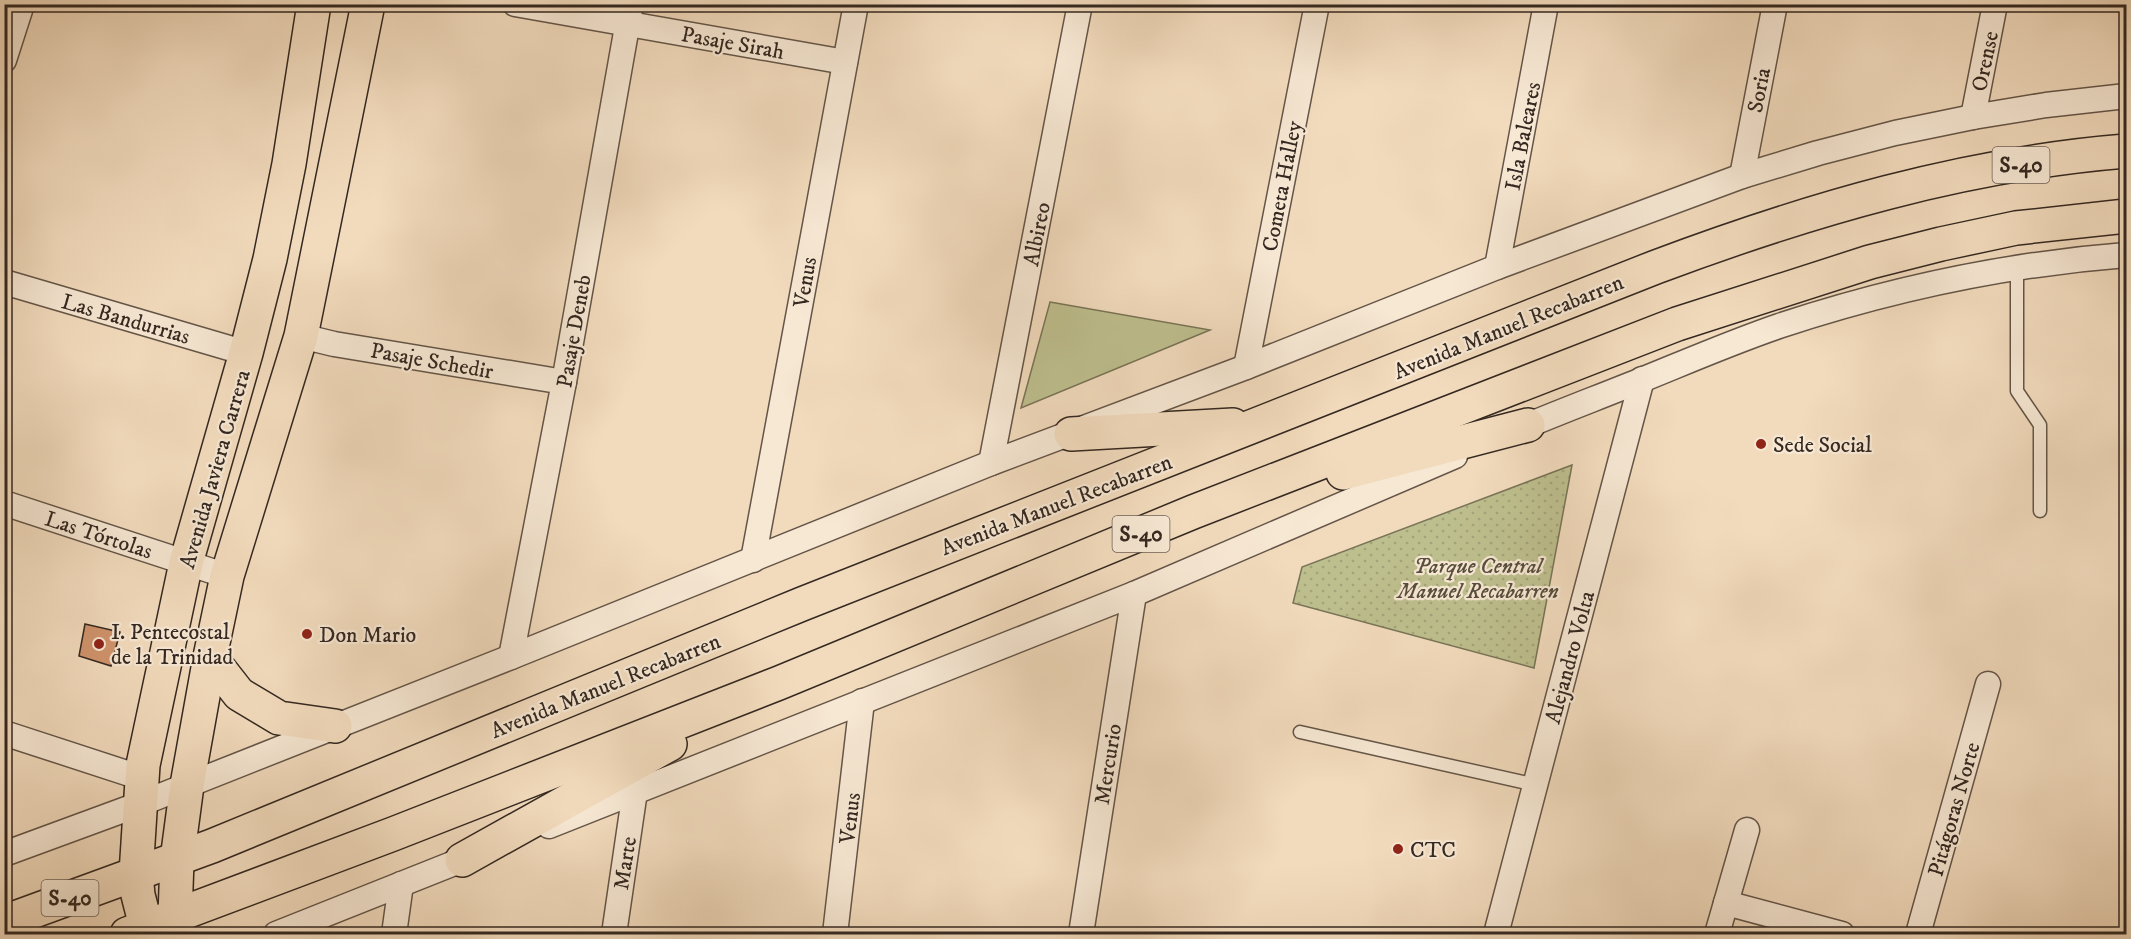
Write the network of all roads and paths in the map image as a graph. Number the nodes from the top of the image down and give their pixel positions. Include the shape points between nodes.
1 (22, 4) edge
2 (368, 4) edge
3 (515, 4) edge
4 (856, 4) edge
5 (1080, 4) edge
6 (1317, 4) edge
7 (1546, 4) edge
8 (1775, 4) edge
9 (1995, 4) edge
10 (315, 6) edge
11 (629, 14) edge
12 (4, 60) edge
13 (845, 62) junction
14 (2127, 96) edge
15 (1972, 117) junction
16 (2127, 151) edge
17 (1742, 176) junction
18 (2127, 216) edge
19 (2127, 255) edge
20 (1497, 267) junction
21 (2017, 268) junction
22 (4, 282) edge
23 (301, 336) junction
24 (246, 353) junction
25 (1246, 367) junction
26 (1642, 380) junction
27 (564, 382) junction
28 (1261, 423) junction
29 (1528, 424) junction
30 (1071, 434) junction
31 (991, 463) junction
32 (4, 503) edge
33 (2040, 511) dead end
34 (1193, 512) junction
35 (753, 560) junction
36 (186, 563) junction
37 (227, 576) junction
38 (1134, 594) junction
39 (210, 657) junction
40 (512, 657) junction
41 (779, 683) junction
42 (1988, 684) dead end
43 (862, 701) junction
44 (335, 726) junction
45 (1300, 732) dead end
46 (4, 733) edge
47 (188, 785) junction
48 (1536, 785) junction
49 (141, 791) junction
50 (635, 791) junction
51 (1747, 830) dead end
52 (4, 854) edge
53 (177, 860) junction
54 (462, 860) junction
55 (136, 874) junction
56 (401, 884) junction
57 (1726, 903) junction
58 (175, 916) junction
59 (4, 922) edge
60 (140, 932) edge
61 (276, 934) edge
62 (394, 934) edge
63 (614, 934) edge
64 (836, 934) edge
65 (1081, 934) edge
66 (1496, 934) edge
67 (1717, 934) edge
68 (1842, 934) edge
69 (1918, 934) edge

1 - 12 street
2 - 23 main road, Avenida Javiera Carrera
3 - 11 street, Pasaje Sirah
4 - 13 street, Venus
5 - 31 street, Albireo
6 - 25 street, Cometa Halley
7 - 20 street, Isla Baleares
8 - 17 street, Soria
9 - 15 street, Orense
10 - 24 main road, Avenida Javiera Carrera via 289,164
11 - 13 street, Pasaje Sirah
11 - 27 street, Pasaje Deneb
13 - 35 street, Venus
14 - 15 street
15 - 17 street via 1829,150
16 - 28 main road, Avenida Manuel Recabarren / S-40 via 1979,172 1839,204 1656,267
17 - 20 street
18 - 34 main road, S-40 via 2016,228 1941,244 1751,299 1677,324
19 - 21 street
20 - 25 street
21 - 26 street via 1856,303 1780,326
21 - 33 lane via 2017,391 2040,425
22 - 24 street, Las Bandurrias
23 - 27 street, Pasaje Schedir
23 - 37 main road, Avenida Javiera Carrera
24 - 36 main road, Avenida Javiera Carrera
25 - 30 street
26 - 29 street
26 - 48 street, Alejandro Volta
27 - 40 street, Pasaje Deneb
28 - 30 main road
28 - 53 main road, Avenida Manuel Recabarren / S-40 via 802,603
29 - 34 main road
29 - 38 street
30 - 31 street
31 - 35 street
32 - 36 street, Las Tórtolas
34 - 41 main road, S-40
35 - 40 street
36 - 37 street, Las Tórtolas
36 - 49 main road, Avenida Javiera Carrera via 157,693
37 - 39 main road, Avenida Javiera Carrera
38 - 43 street
38 - 65 street, Mercurio
39 - 44 main road via 239,694 279,718
39 - 47 main road, Avenida Javiera Carrera
40 - 44 street
41 - 54 main road
41 - 58 main road, S-40
42 - 69 street, Pitágoras Norte
43 - 50 street
43 - 64 street, Venus
44 - 47 street
45 - 48 lane
46 - 49 street
47 - 49 street
47 - 53 main road, Avenida Javiera Carrera
48 - 66 street, Alejandro Volta
49 - 52 street
49 - 55 main road, Avenida Javiera Carrera
50 - 54 street
50 - 63 street, Marte
51 - 57 street
53 - 55 main road, Avenida Manuel Recabarren / S-40
53 - 58 main road, Avenida Javiera Carrera
54 - 56 street
55 - 59 main road, Avenida Manuel Recabarren / S-40
55 - 60 main road, Avenida Javiera Carrera
56 - 61 street
56 - 62 street
57 - 67 street
57 - 68 street
58 - 60 main road, S-40

